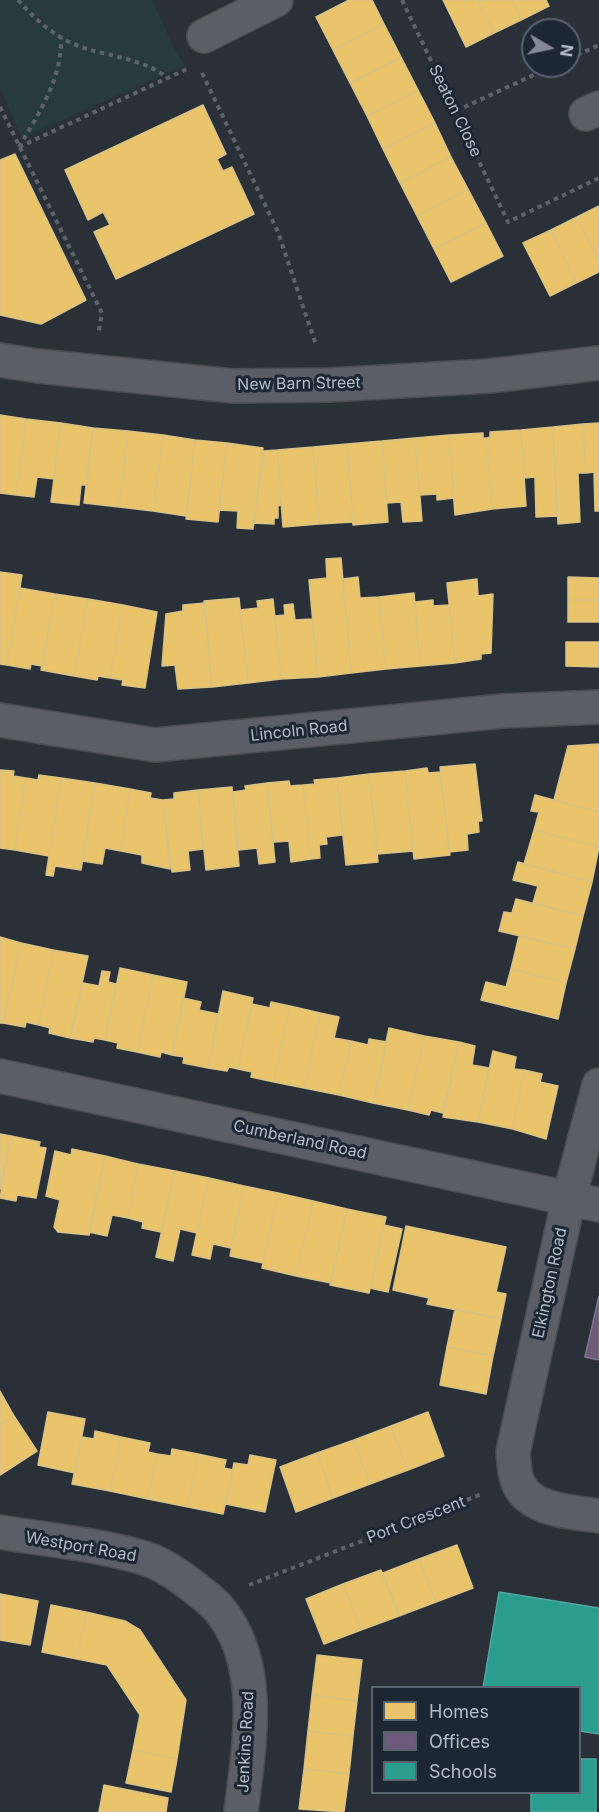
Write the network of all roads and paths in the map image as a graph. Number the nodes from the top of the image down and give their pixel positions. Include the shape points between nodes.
1 (18, 0) edge
2 (402, 0) edge
3 (262, 3) edge
4 (204, 36) dead end
5 (61, 38) junction
6 (599, 45) edge
7 (581, 53) edge
8 (168, 78) junction
9 (527, 78) edge
10 (0, 107) edge
11 (456, 111) junction
12 (19, 147) junction
13 (599, 178) edge
14 (0, 360) edge
15 (599, 363) edge
16 (93, 371) junction
17 (329, 385) junction
18 (599, 707) edge
19 (0, 720) edge
20 (0, 1076) edge
21 (599, 1085) edge
22 (584, 1202) edge
23 (517, 1481) junction
24 (586, 1514) edge
25 (0, 1532) edge
26 (254, 1582) dead end
27 (219, 1608) joint
28 (241, 1812) edge

1 - 5 path via 40,25
2 - 11 path, Seaton Close
3 - 4 street
5 - 8 path via 80,47 143,63
5 - 12 path via 61,52 42,112
6 - 7 path
8 - 12 path
8 - 17 path via 198,64 278,232
9 - 11 path
10 - 12 path
11 - 13 path, Seaton Close via 508,222
12 - 16 path via 102,313
14 - 16 street, New Barn Street
15 - 17 street, New Barn Street via 489,376
16 - 17 street, New Barn Street via 233,386
18 - 19 street, Lincoln Road via 503,711 155,745
20 - 22 street, Cumberland Road
21 - 22 street, Elkington Road
22 - 23 street, Elkington Road via 513,1452
23 - 24 street via 528,1496 546,1507
23 - 26 path, Port Crescent
25 - 27 street, Westport Road via 147,1559 183,1579
27 - 28 street, Jenkins Road via 248,1670 250,1695

